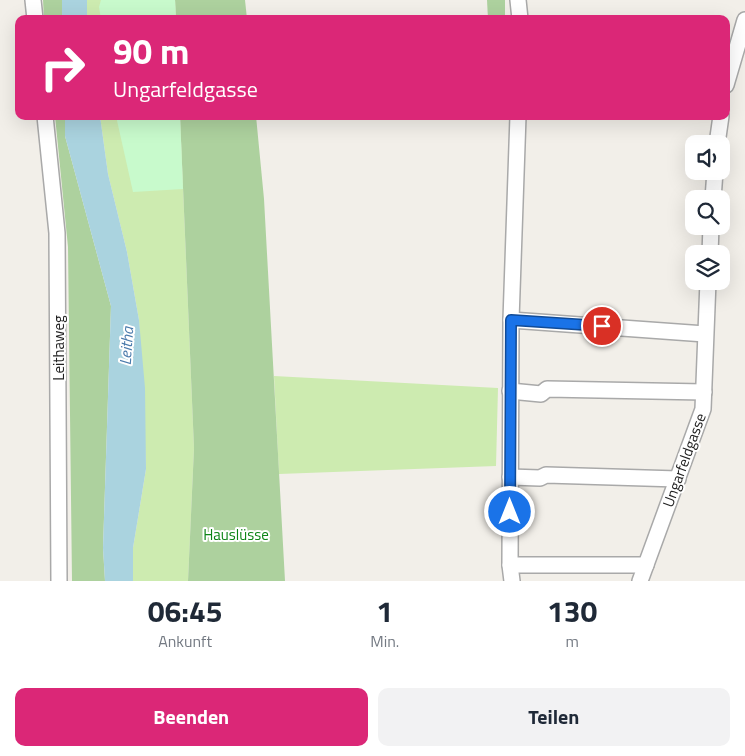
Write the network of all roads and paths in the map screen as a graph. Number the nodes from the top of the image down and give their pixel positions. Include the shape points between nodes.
1 (34, 0) edge
2 (518, 0) edge
3 (35, 15) edge
4 (520, 15) edge
5 (745, 20) edge
6 (730, 71) edge
7 (45, 120) edge
8 (518, 120) edge
9 (720, 120) edge
10 (718, 135) edge
11 (707, 290) edge
12 (511, 320) junction
13 (705, 334) junction
14 (510, 391) junction
15 (704, 392) junction
16 (510, 476) junction
17 (678, 479) junction
18 (510, 565) junction
19 (646, 565) junction
20 (59, 581) edge
21 (512, 581) edge
22 (640, 581) edge

1 - 3 street
2 - 4 street
5 - 6 street
7 - 20 street, Leithaweg via 57,233
8 - 12 street
9 - 10 street
11 - 13 street, Ungarfeldgasse
12 - 13 street
12 - 14 street
13 - 15 street, Ungarfeldgasse
14 - 15 street via 541,394 547,389
14 - 16 street
15 - 17 street, Ungarfeldgasse via 703,409
16 - 17 street
16 - 18 street
17 - 19 street, Ungarfeldgasse
18 - 19 street
18 - 21 street
19 - 22 street, Ungarfeldgasse

